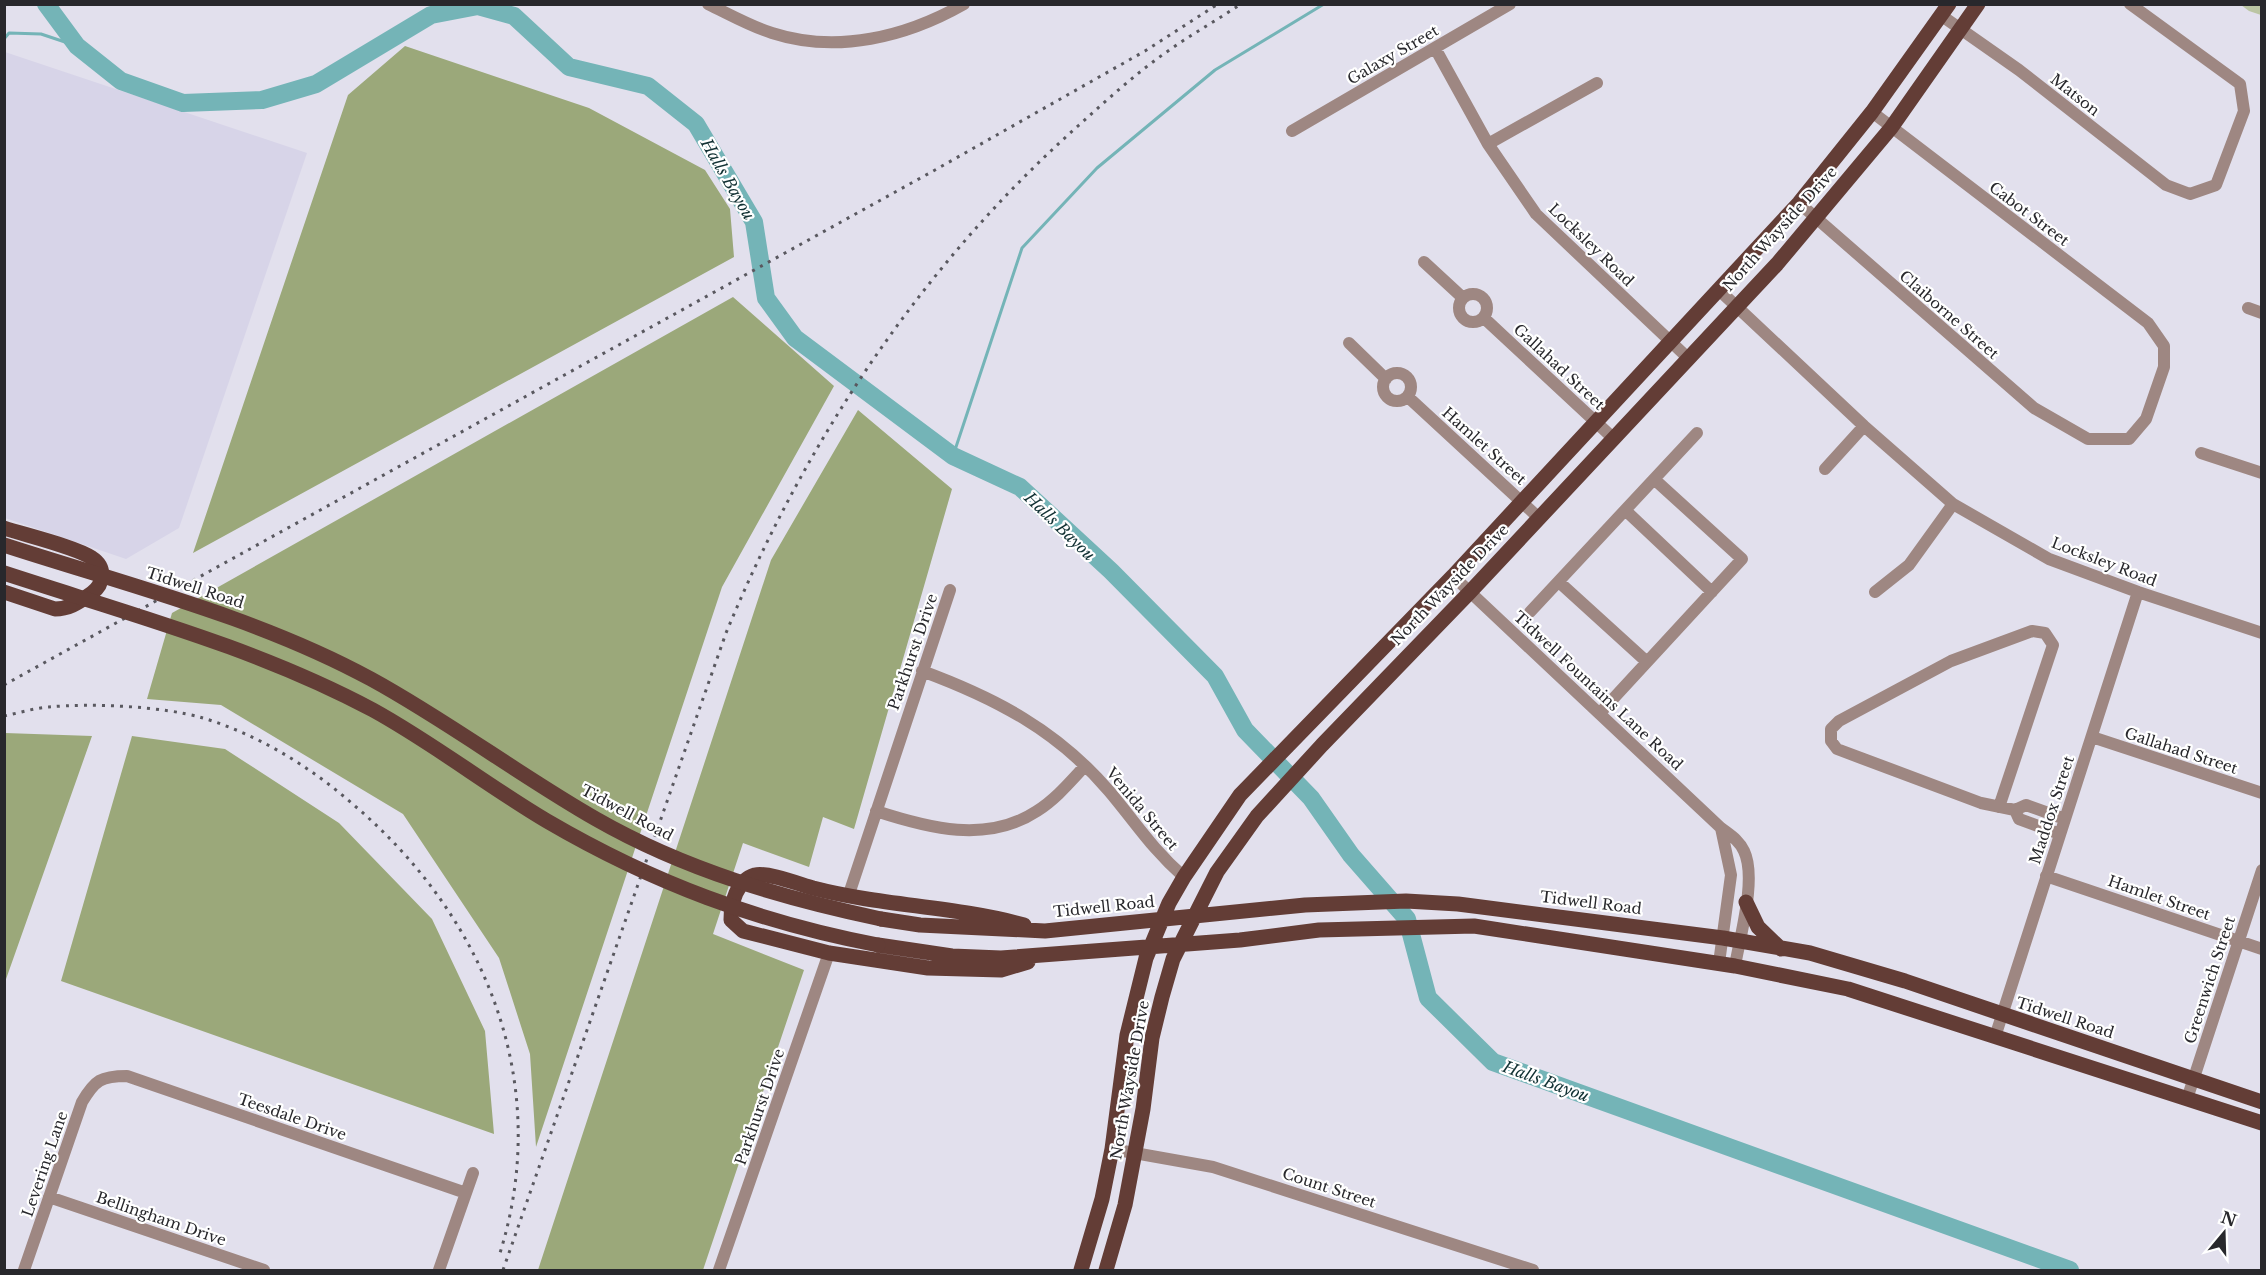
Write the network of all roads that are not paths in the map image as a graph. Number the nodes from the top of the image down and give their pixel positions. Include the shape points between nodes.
1 (708, 4) edge
2 (964, 4) edge
3 (1510, 4) edge
4 (1977, 4) edge
5 (2130, 4) edge
6 (1946, 10) edge
7 (1960, 32) junction
8 (1435, 48) junction
9 (1597, 83) dead end
10 (1872, 111) junction
11 (1890, 128) junction
12 (1292, 131) dead end
13 (1488, 144) junction
14 (1799, 202) junction
15 (1815, 218) junction
16 (1424, 262) dead end
17 (1719, 290) junction
18 (1463, 298) junction
19 (1736, 306) junction
20 (2248, 308) dead end
21 (2262, 312) edge
22 (1484, 318) junction
23 (1670, 340) junction
24 (1348, 343) dead end
25 (1688, 358) junction
26 (1386, 379) junction
27 (1408, 397) junction
28 (1595, 420) junction
29 (1864, 426) junction
30 (1697, 434) dead end
31 (1613, 438) junction
32 (2088, 439) joint
33 (2201, 453) dead end
34 (1825, 469) dead end
35 (2262, 472) edge
36 (1654, 479) junction
37 (1522, 501) junction
38 (1953, 504) junction
39 (1625, 510) junction
40 (1539, 518) junction
41 (4, 528) edge
42 (4, 545) edge
43 (4, 573) edge
44 (1453, 576) junction
45 (1559, 582) junction
46 (950, 590) dead end
47 (4, 592) edge
48 (1470, 592) junction
49 (1712, 592) junction
50 (1875, 592) dead end
51 (2138, 592) junction
52 (1530, 612) dead end
53 (2262, 633) edge
54 (1647, 662) junction
55 (922, 671) junction
56 (1599, 713) junction
57 (2092, 737) junction
58 (1085, 766) junction
59 (2262, 793) edge
60 (1999, 807) junction
61 (2015, 810) junction
62 (876, 811) junction
63 (2065, 819) junction
64 (1721, 828) junction
65 (2060, 834) junction
66 (2262, 870) edge
67 (2046, 876) junction
68 (1184, 878) junction
69 (849, 894) junction
70 (1746, 902) junction
71 (1194, 917) junction
72 (1162, 920) junction
73 (1045, 931) junction
74 (1722, 938) junction
75 (1739, 940) junction
76 (2239, 941) junction
77 (1181, 943) junction
78 (1152, 945) junction
79 (1782, 949) junction
80 (2262, 949) edge
81 (829, 953) junction
82 (1047, 956) junction
83 (1719, 963) junction
84 (1735, 966) junction
85 (2001, 1016) junction
86 (1995, 1037) junction
87 (107, 1076) joint
88 (2193, 1079) junction
89 (2187, 1099) junction
90 (2262, 1102) edge
91 (2262, 1123) edge
92 (1112, 1149) junction
93 (1136, 1153) junction
94 (473, 1173) dead end
95 (466, 1193) junction
96 (49, 1197) junction
97 (24, 1270) edge
98 (264, 1270) edge
99 (439, 1270) edge
100 (719, 1270) edge
101 (1081, 1270) edge
102 (1106, 1270) edge
103 (1533, 1270) edge

1 - 2 street via 772,33 840,42 899,33
3 - 8 street, Galaxy Street
4 - 7 main road, North Wayside Drive
5 - 7 street, Matson via 2240,84 2244,111 2216,185 2190,194 2166,184 2019,70
6 - 7 street, Matson
6 - 10 main road, North Wayside Drive
7 - 11 main road, North Wayside Drive
8 - 12 street, Galaxy Street
8 - 13 street, Locksley Road
9 - 13 street
10 - 11 street, Cabot Street
10 - 14 main road, North Wayside Drive
11 - 15 main road, North Wayside Drive
11 - 32 street, Cabot Street via 2148,323 2164,346 2164,367 2146,420 2129,439
13 - 23 street, Locksley Road via 1536,214
14 - 15 street, Claiborne Street
14 - 17 main road, North Wayside Drive
15 - 19 main road, North Wayside Drive
15 - 32 street, Claiborne Street via 2034,408
16 - 18 street, Gallahad Street
17 - 19 street, Locksley Road
17 - 23 main road, North Wayside Drive
18 - 22 street, Gallahad Street via 1459,310 1463,318 1476,322
18 - 22 street, Gallahad Street via 1475,293 1483,297 1487,305
19 - 25 main road, North Wayside Drive
19 - 29 street, Locksley Road
20 - 21 street
22 - 28 street, Gallahad Street
23 - 25 street, Locksley Road
23 - 28 main road, North Wayside Drive
24 - 26 street, Hamlet Street
25 - 31 main road, North Wayside Drive
26 - 27 street, Hamlet Street via 1383,390 1391,400
26 - 27 street, Hamlet Street via 1397,373 1408,379
27 - 37 street, Hamlet Street
28 - 31 street, Gallahad Street
28 - 37 main road, North Wayside Drive
29 - 34 street
29 - 38 street, Locksley Road
30 - 36 street
31 - 40 main road, North Wayside Drive
33 - 35 street
36 - 39 street
36 - 49 street via 1742,559
37 - 40 street, Hamlet Street
37 - 44 main road, North Wayside Drive
38 - 50 street via 1909,565
38 - 51 street, Locksley Road via 2049,559
39 - 45 street
39 - 49 street
40 - 48 main road, North Wayside Drive
41 - 47 main road via 87,556 99,566 102,577 98,588 63,609
42 - 73 main road, Tidwell Road, bridge via 250,625 370,678 598,820 691,865 774,894 881,919 920,925
43 - 82 main road, bridge via 236,648 304,676 374,711 545,819 638,870 691,893 777,923 878,945 952,956
44 - 48 street, Tidwell Fountains Lane Road
44 - 68 main road, North Wayside Drive via 1240,795
45 - 52 street
45 - 54 street
46 - 55 street, Parkhurst Drive
48 - 56 street, Tidwell Fountains Lane Road
48 - 71 main road, North Wayside Drive via 1257,816 1217,872
49 - 54 street
51 - 53 street, Locksley Road
51 - 57 street, Maddox Street
54 - 56 street
55 - 58 street, Venida Street via 988,697 1038,727
55 - 62 street, Parkhurst Drive
56 - 64 street, Tidwell Fountains Lane Road
57 - 59 street, Gallahad Street
57 - 63 street, Maddox Street
58 - 62 street via 1036,811 990,828 940,830
58 - 68 street, Venida Street via 1160,856
60 - 60 street via 1837,749 1831,741 1831,729 1839,721 1951,661 2032,631 2045,633 2052,645
60 - 61 street
61 - 63 street via 2026,806
61 - 65 street via 2019,819
62 - 69 street, Parkhurst Drive
63 - 65 street, Maddox Street
64 - 70 street, Tidwell Fountains Lane Road via 1745,852
64 - 74 street via 1731,875
65 - 67 street, Maddox Street
66 - 76 street, Greenwich Street
67 - 76 street, Hamlet Street
67 - 85 street, Maddox Street
68 - 72 main road, North Wayside Drive
69 - 73 main road via 989,916
69 - 81 main road via 757,875 746,880 731,903 731,920 743,931
70 - 75 street, Tidwell Fountains Lane Road
70 - 79 main road via 1758,927
71 - 72 main road, Tidwell Road
71 - 74 main road, Tidwell Road via 1305,905 1396,901 1458,904
71 - 77 main road, North Wayside Drive
72 - 73 main road, Tidwell Road
72 - 78 main road, North Wayside Drive
74 - 75 main road, Tidwell Road
74 - 83 street
75 - 79 main road, Tidwell Road
75 - 84 street, Tidwell Fountains Lane Road
76 - 80 street, Hamlet Street
76 - 88 street, Greenwich Street
77 - 78 main road
77 - 83 main road via 1319,930 1474,926
77 - 93 main road, North Wayside Drive via 1152,1038
78 - 82 main road
78 - 92 main road, North Wayside Drive via 1127,1035
79 - 85 main road, Tidwell Road via 1810,953 1905,981
81 - 82 main road via 928,968 989,970
81 - 100 street, Parkhurst Drive
83 - 84 main road
84 - 86 main road via 1848,989
85 - 86 street, Maddox Street
85 - 88 main road, Tidwell Road
86 - 89 main road
87 - 95 street, Teesdale Drive via 127,1076
87 - 96 street, Levering Lane via 91,1086 82,1102
88 - 89 street, Greenwich Street
88 - 90 main road, Tidwell Road
89 - 91 main road
92 - 93 street, Count Street
92 - 101 main road, North Wayside Drive
93 - 102 main road, North Wayside Drive
93 - 103 street, Count Street via 1213,1167
94 - 95 street
95 - 99 street
96 - 97 street, Levering Lane
96 - 98 street, Bellingham Drive

